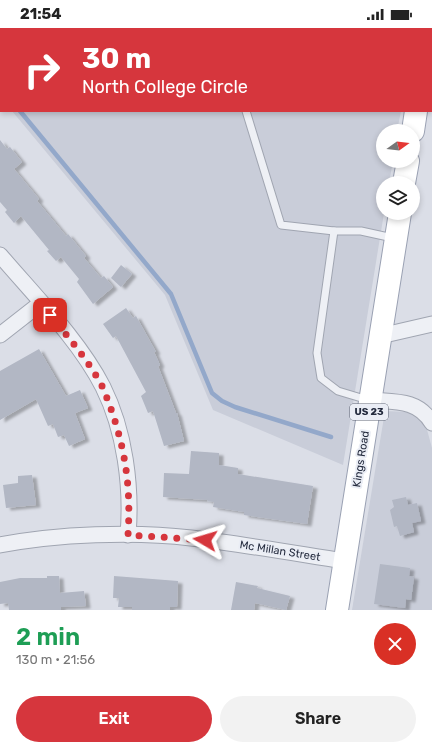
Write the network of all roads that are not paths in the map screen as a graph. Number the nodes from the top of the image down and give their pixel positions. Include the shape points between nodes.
1 (246, 112) edge
2 (416, 112) edge
3 (413, 124) edge
4 (399, 220) edge
5 (334, 231) junction
6 (396, 238) junction
7 (0, 255) edge
8 (41, 303) junction
9 (432, 324) edge
10 (0, 335) edge
11 (380, 336) junction
12 (371, 400) junction
13 (432, 423) edge
14 (128, 535) junction
15 (0, 545) edge
16 (344, 561) junction
17 (336, 610) edge

1 - 5 lane via 281,226
2 - 3 main road
4 - 6 main road, Kings Road / US 23
5 - 6 lane via 360,231
5 - 12 lane via 317,353 321,378 338,391
6 - 11 main road, Kings Road / US 23
7 - 8 street
8 - 10 street
8 - 14 street via 80,351 103,387 117,426 127,468
9 - 11 street
11 - 12 main road, Kings Road / US 23
12 - 13 street via 414,405 428,416
12 - 16 main road, Kings Road / US 23
14 - 15 street, Mc Millan Street via 73,536
14 - 16 street, Mc Millan Street via 190,538
16 - 17 main road, Kings Road / US 23

